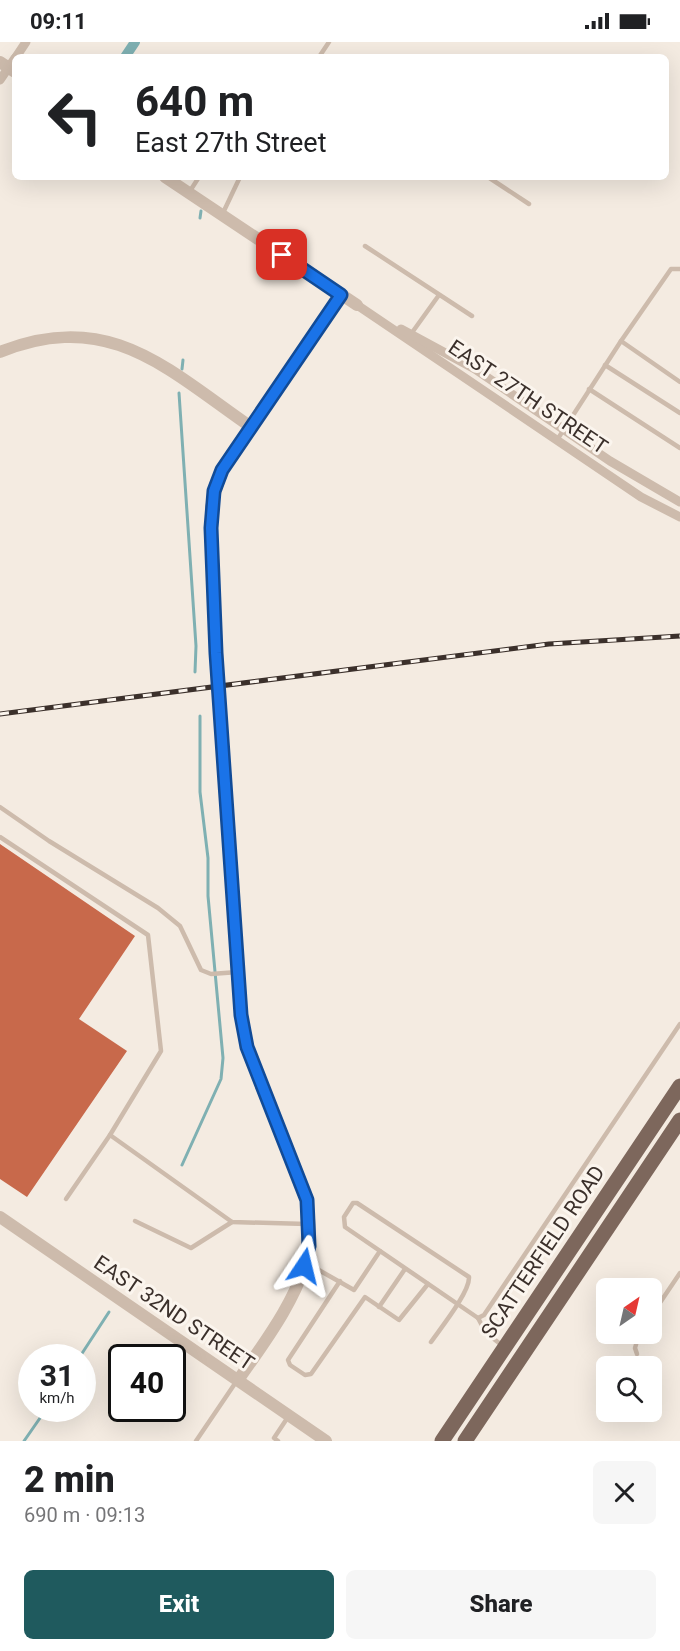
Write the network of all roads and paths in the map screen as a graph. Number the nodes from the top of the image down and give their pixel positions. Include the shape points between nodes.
1 (11, 63) edge
2 (0, 80) edge
3 (170, 180) edge
4 (197, 180) edge
5 (239, 180) edge
6 (492, 180) edge
7 (189, 193) junction
8 (528, 204) dead end
9 (222, 215) junction
10 (365, 246) dead end
11 (679, 267) edge
12 (439, 294) junction
13 (341, 295) junction
14 (357, 305) junction
15 (472, 316) dead end
16 (411, 334) junction
17 (621, 342) junction
18 (0, 352) edge
19 (605, 365) junction
20 (680, 382) edge
21 (589, 389) junction
22 (680, 413) edge
23 (251, 427) junction
24 (564, 429) junction
25 (557, 440) junction
26 (680, 448) edge
27 (680, 502) edge
28 (680, 517) edge
29 (0, 807) edge
30 (0, 837) edge
31 (238, 972) junction
32 (680, 1024) edge
33 (680, 1086) edge
34 (680, 1120) edge
35 (110, 1135) junction
36 (66, 1200) dead end
37 (0, 1217) edge
38 (135, 1221) dead end
39 (232, 1222) junction
40 (310, 1224) junction
41 (380, 1251) junction
42 (304, 1266) junction
43 (405, 1269) junction
44 (680, 1273) edge
45 (340, 1281) junction
46 (428, 1284) junction
47 (354, 1290) junction
48 (365, 1297) junction
49 (662, 1300) edge
50 (457, 1304) junction
51 (380, 1307) junction
52 (478, 1318) junction
53 (431, 1342) dead end
54 (636, 1344) edge
55 (505, 1348) junction
56 (637, 1354) dead end
57 (238, 1380) junction
58 (289, 1416) junction
59 (275, 1440) edge
60 (469, 1440) edge
61 (196, 1441) edge
62 (326, 1441) edge
63 (442, 1441) edge

1 - 2 street
3 - 7 street, EAST 27TH STREET
4 - 7 lane
5 - 9 lane
6 - 8 lane
7 - 9 street, EAST 27TH STREET
9 - 13 street, EAST 27TH STREET
10 - 12 lane
11 - 17 lane via 671,269
12 - 15 lane
12 - 16 lane
13 - 14 street, EAST 27TH STREET
13 - 23 street
14 - 16 street, EAST 27TH STREET
14 - 25 street, EAST 27TH STREET
16 - 24 street, EAST 27TH STREET via 475,369
17 - 19 lane
17 - 20 lane
18 - 23 street via 43,338 91,337 114,342 161,364
19 - 21 lane
19 - 22 lane
21 - 24 lane
21 - 26 lane
23 - 31 street via 222,470 211,507 216,653
24 - 25 lane
24 - 27 street, EAST 27TH STREET via 648,486
25 - 28 street, EAST 27TH STREET via 641,497
29 - 31 lane via 172,920 184,933 198,968 211,974
30 - 35 lane via 148,935 161,1051
31 - 40 street via 247,1047 298,1173
32 - 52 lane via 484,1315
33 - 55 main road, SCATTERFIELD ROAD
34 - 60 main road, SCATTERFIELD ROAD
35 - 36 lane
35 - 39 lane
37 - 57 street, EAST 32ND STREET
38 - 39 lane via 191,1248
39 - 40 lane
40 - 42 street
41 - 43 lane
41 - 47 lane
41 - 50 lane via 345,1227 344,1217 353,1203 469,1277
42 - 45 lane
42 - 57 street
43 - 46 lane
43 - 51 lane
44 - 49 lane
45 - 47 lane
45 - 48 lane via 288,1360 305,1375 311,1374
46 - 50 lane
46 - 51 lane via 399,1320
47 - 48 lane
48 - 51 lane
50 - 52 lane
50 - 53 lane
52 - 55 lane via 486,1333
54 - 56 lane
55 - 63 main road, SCATTERFIELD ROAD
57 - 58 street, EAST 32ND STREET
57 - 61 lane
58 - 59 lane
58 - 62 street, EAST 32ND STREET

